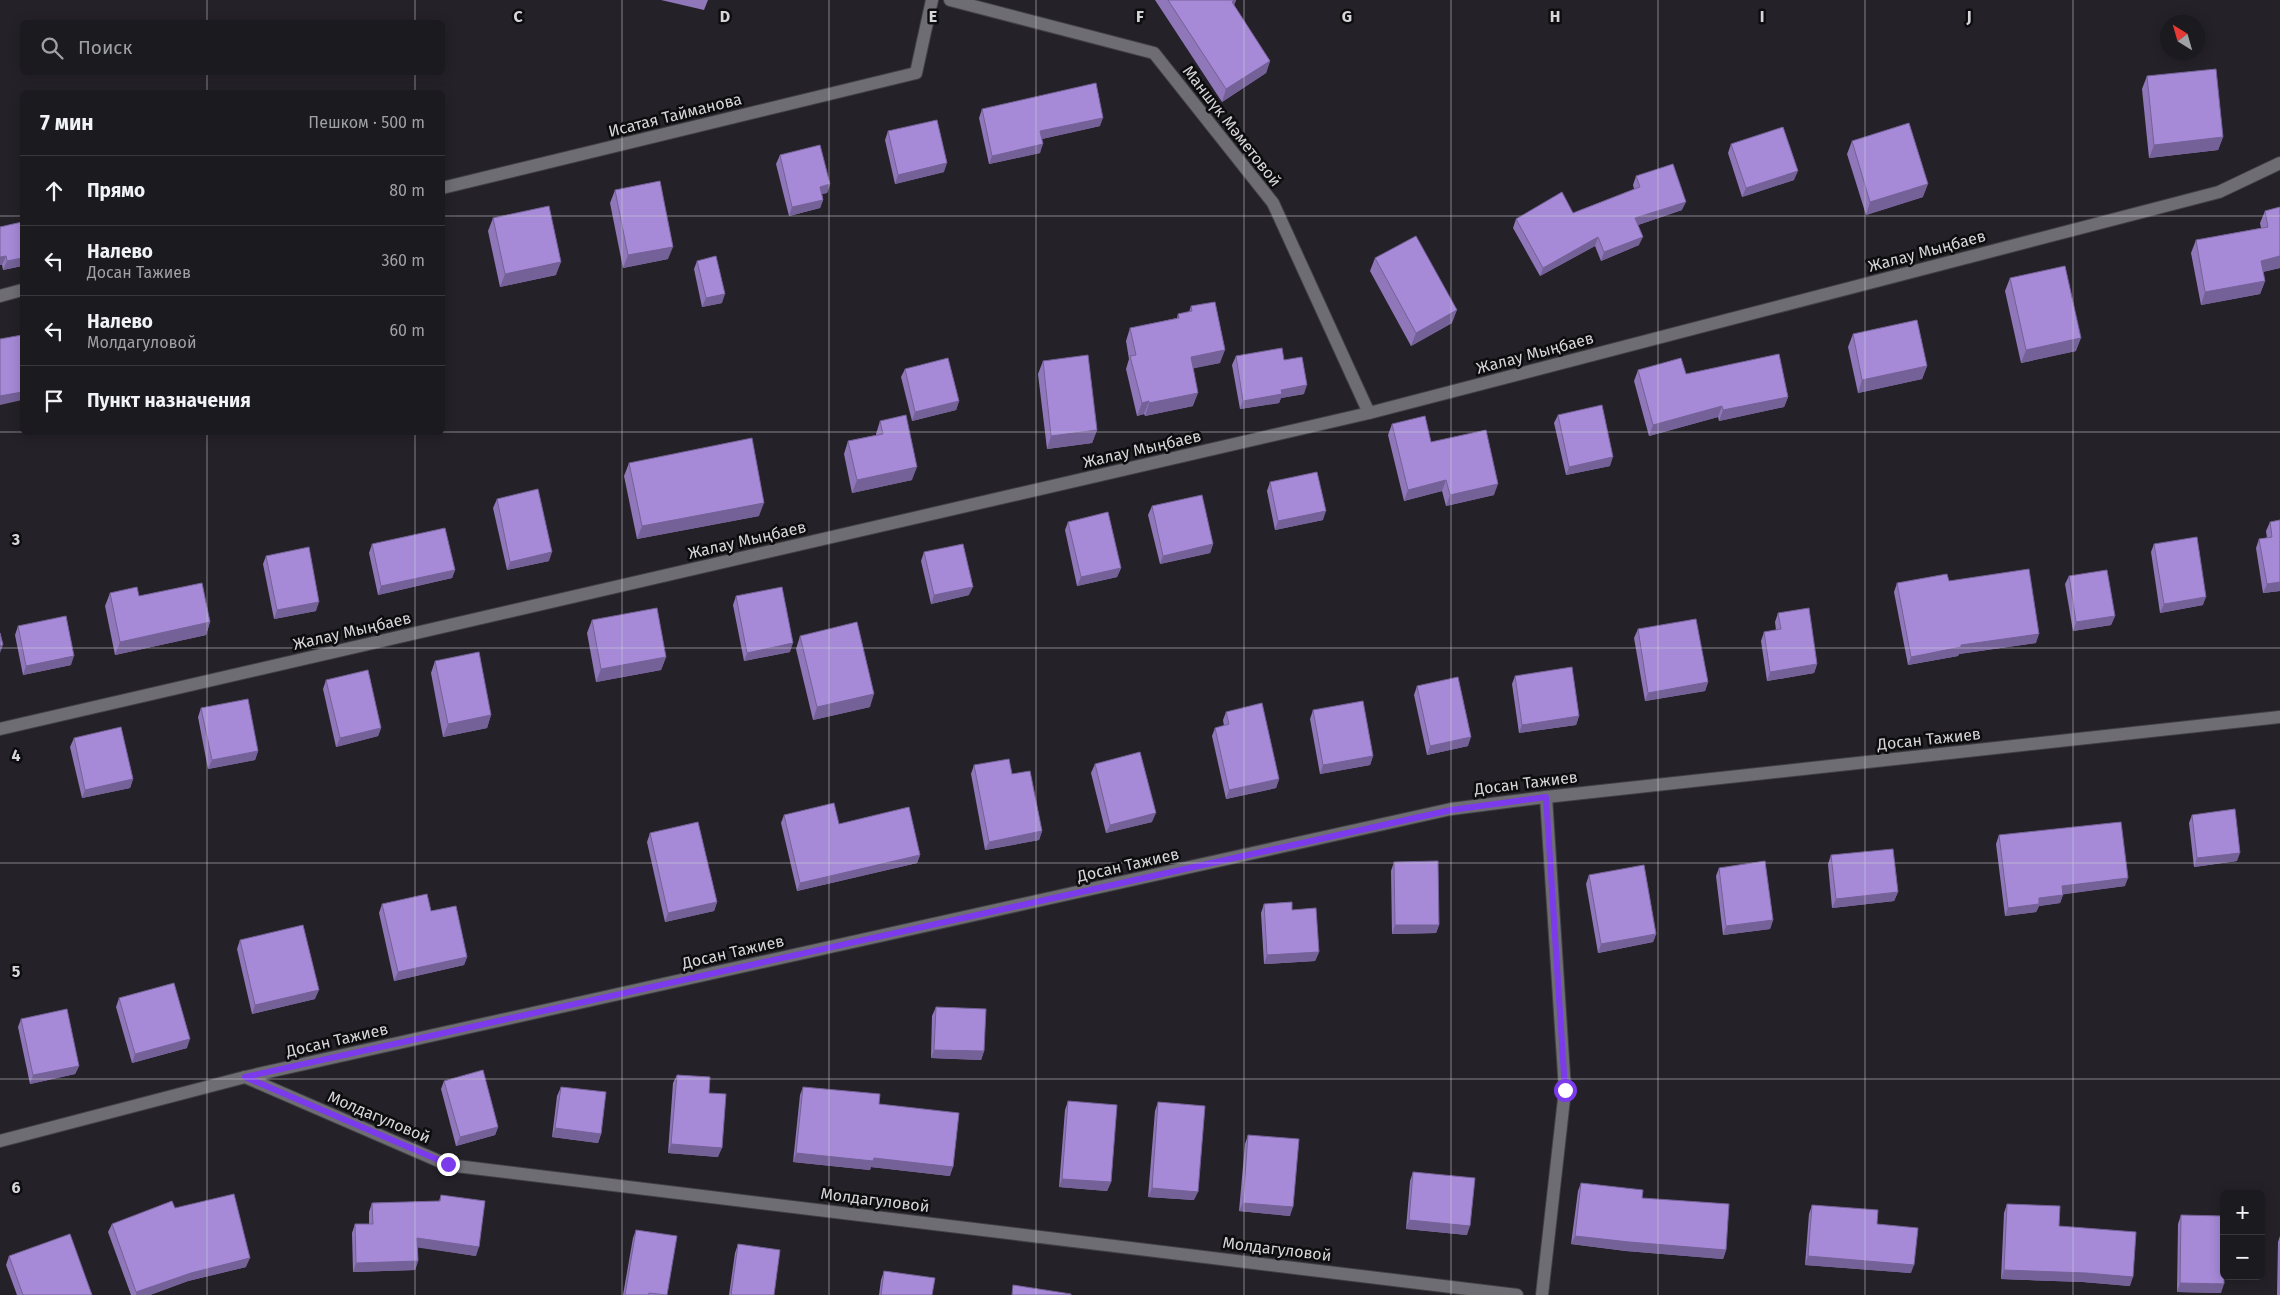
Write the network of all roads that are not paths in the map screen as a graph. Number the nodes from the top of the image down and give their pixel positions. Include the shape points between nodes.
1 (932, 0) edge
2 (950, 0) edge
3 (2280, 163) edge
4 (445, 187) edge
5 (20, 291) edge
6 (0, 296) edge
7 (1369, 413) junction
8 (2280, 717) edge
9 (0, 729) edge
10 (1546, 797) junction
11 (245, 1077) junction
12 (0, 1141) edge
13 (1517, 1295) edge
14 (1542, 1295) edge

1 - 4 street, Исатая Тайманова via 916,73
2 - 7 street, Маншүк Мәметовой via 1154,53 1273,204
3 - 7 street, Жалау Мыңбаев via 2220,192
5 - 6 street
7 - 9 street, Жалау Мыңбаев
8 - 10 street, Досан Тажиев
10 - 11 street, Досан Тажиев via 1451,810
10 - 14 street via 1565,1090
11 - 12 street, Досан Тажиев
11 - 13 street, Молдагуловой via 448,1164

